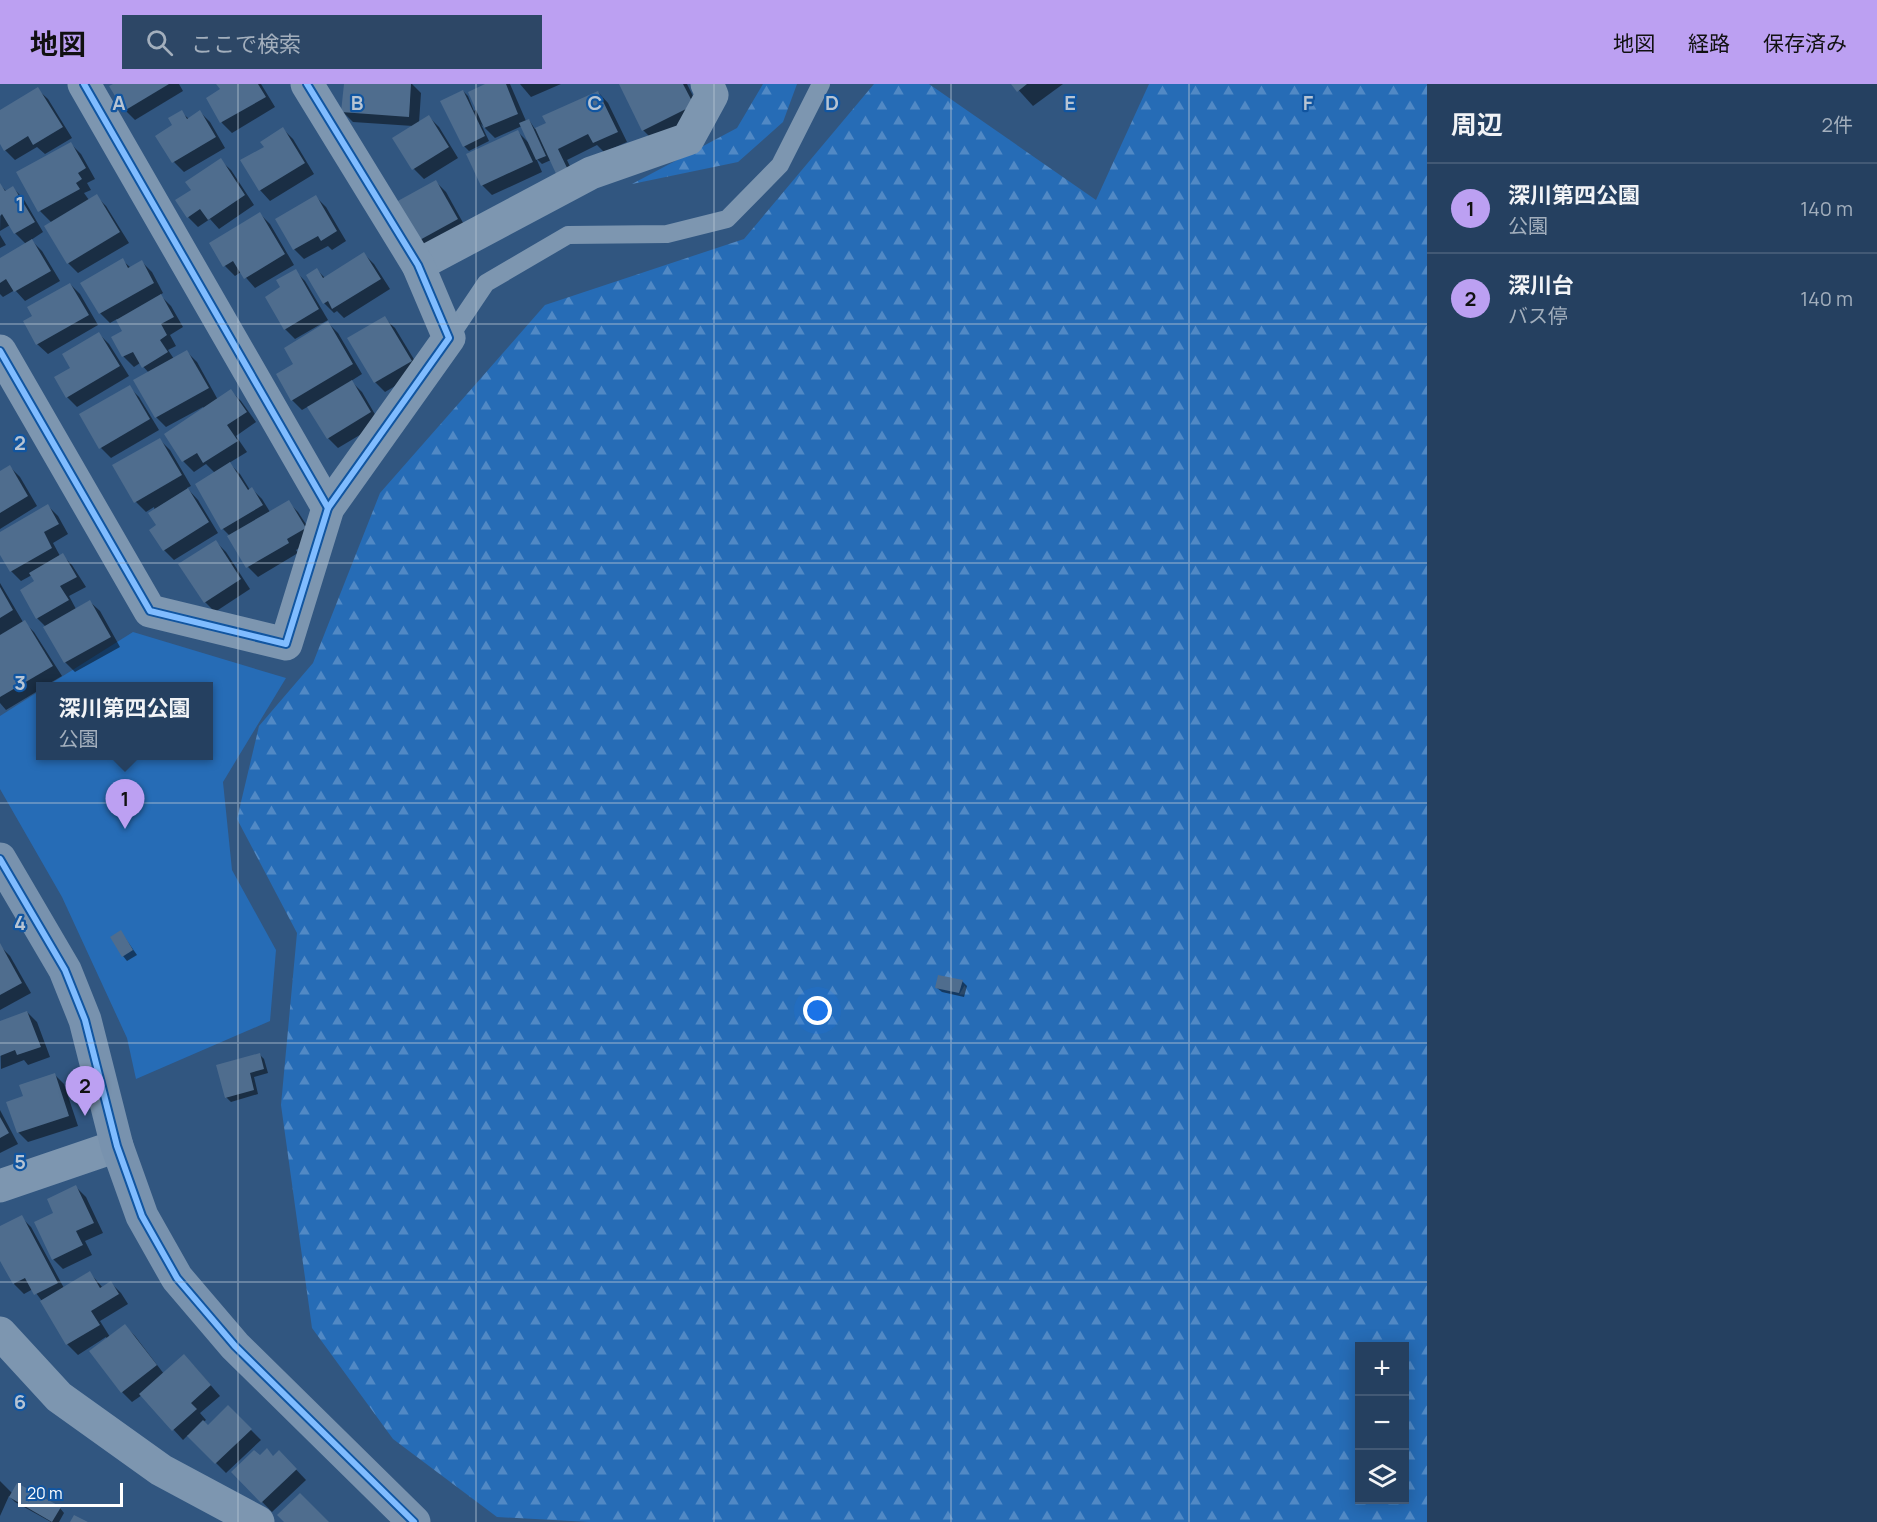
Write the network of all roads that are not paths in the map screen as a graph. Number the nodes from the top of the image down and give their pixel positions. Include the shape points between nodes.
1 (84, 84) edge
2 (307, 84) edge
3 (707, 84) edge
4 (821, 84) edge
5 (418, 265) junction
6 (448, 338) junction
7 (0, 351) edge
8 (327, 508) junction
9 (0, 860) edge
10 (117, 1146) junction
11 (0, 1186) edge
12 (0, 1334) edge
13 (258, 1522) edge
14 (414, 1522) edge

1 - 8 street
2 - 5 street
3 - 5 street via 712,95 688,139 591,173
4 - 6 lane via 780,165 727,219 667,234 568,236 486,283
5 - 6 street
6 - 8 street
7 - 8 street via 150,611 286,644
9 - 10 street via 65,970 84,1020
10 - 11 street
10 - 14 street via 142,1216 177,1278 235,1346
12 - 13 street via 59,1397 161,1470

